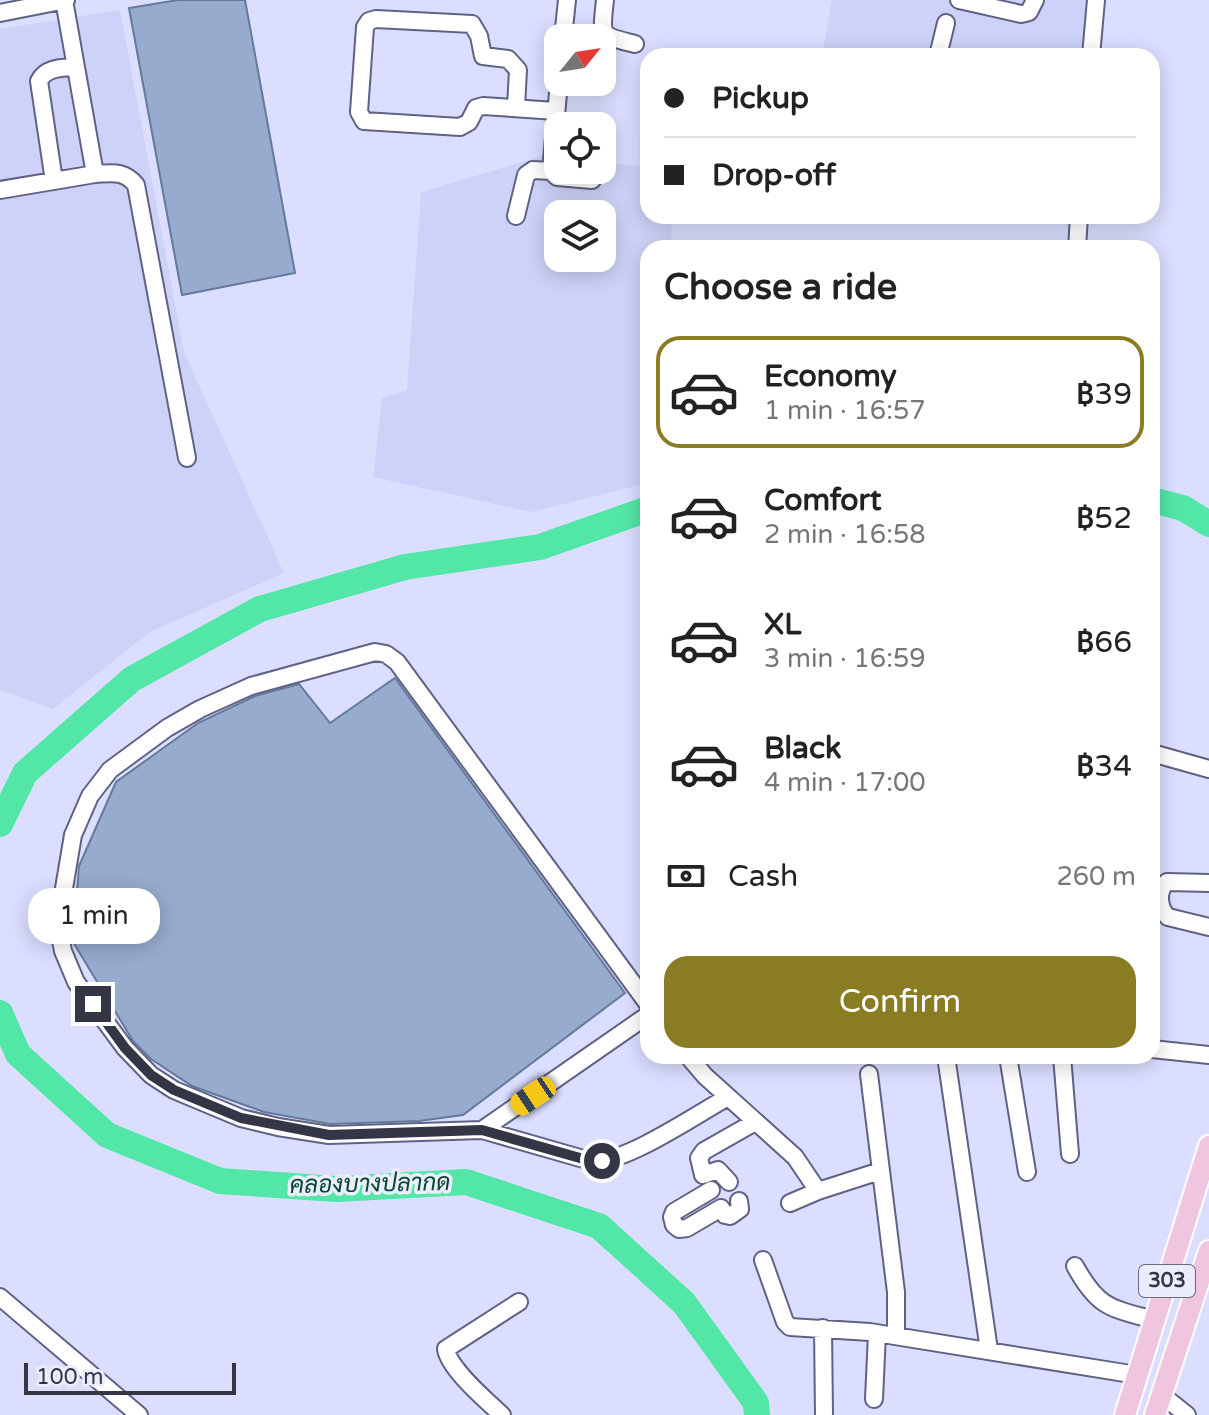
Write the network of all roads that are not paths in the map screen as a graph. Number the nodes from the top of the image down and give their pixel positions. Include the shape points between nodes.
1 (65, 0) edge
2 (567, 0) edge
3 (605, 0) edge
4 (959, 0) edge
5 (1035, 0) edge
6 (1096, 0) edge
7 (0, 13) edge
8 (948, 13) edge
9 (564, 24) edge
10 (635, 44) dead end
11 (940, 48) edge
12 (1092, 48) edge
13 (76, 67) junction
14 (558, 96) edge
15 (516, 107) junction
16 (556, 111) joint
17 (544, 171) edge
18 (95, 174) junction
19 (54, 181) junction
20 (0, 190) edge
21 (516, 216) dead end
22 (187, 458) dead end
23 (1160, 755) edge
24 (1209, 769) edge
25 (1209, 883) edge
26 (1209, 927) edge
27 (640, 993) edge
28 (640, 1021) edge
29 (1160, 1050) edge
30 (1209, 1055) edge
31 (696, 1064) edge
32 (947, 1064) edge
33 (1009, 1064) edge
34 (1063, 1064) edge
35 (869, 1074) dead end
36 (728, 1097) junction
37 (755, 1122) junction
38 (482, 1130) junction
39 (1209, 1146) edge
40 (1070, 1154) dead end
41 (880, 1171) junction
42 (1027, 1172) dead end
43 (707, 1182) junction
44 (729, 1182) dead end
45 (818, 1191) junction
46 (739, 1201) dead end
47 (790, 1203) dead end
48 (721, 1208) junction
49 (1209, 1251) edge
50 (763, 1260) dead end
51 (1075, 1266) dead end
52 (0, 1297) edge
53 (519, 1302) dead end
54 (1154, 1320) junction
55 (823, 1328) junction
56 (877, 1334) junction
57 (896, 1336) junction
58 (989, 1350) junction
59 (1137, 1375) junction
60 (1162, 1395) junction
61 (874, 1399) dead end
62 (139, 1415) edge
63 (502, 1415) edge
64 (824, 1415) edge
65 (1125, 1415) edge
66 (1155, 1415) edge
67 (1187, 1415) edge

1 - 7 street
1 - 13 street
2 - 9 street
3 - 10 street via 605,33
4 - 5 street via 1021,14 1029,12
6 - 12 street
8 - 11 street
13 - 18 street
13 - 19 street via 51,69 39,81
14 - 16 street
15 - 15 street via 515,64 483,56 472,24 376,19 365,27 359,112 364,121 460,127 476,108
15 - 16 street
17 - 21 street via 526,175
18 - 19 street
18 - 22 street via 119,172 136,185
19 - 20 street
23 - 24 street
25 - 26 street via 1167,882 1160,894 1168,917
27 - 38 street via 397,662 386,654 375,652 251,686 178,722 110,770 90,796 73,835 58,924 76,982 151,1075 241,1118 278,1127 329,1135
28 - 38 street
29 - 30 street
31 - 36 street
32 - 58 street
33 - 42 street
34 - 40 street
35 - 41 street
36 - 37 street
36 - 38 street via 612,1160 594,1162
37 - 43 street via 704,1151 699,1158
37 - 45 street via 795,1157
39 - 54 main road, 303
41 - 45 street
41 - 57 street via 896,1292
43 - 44 street via 718,1170
43 - 48 street
43 - 48 street via 674,1212 674,1225 687,1228
45 - 47 street
46 - 48 street via 740,1209 730,1216
49 - 60 main road, 303
50 - 55 street via 785,1322 790,1327
51 - 54 street via 1096,1298 1113,1309
52 - 62 street
53 - 63 street via 446,1349 453,1364
54 - 59 main road, 303
55 - 56 street
55 - 64 street
56 - 57 street
56 - 61 street
57 - 58 street
58 - 59 street
59 - 65 main road, 303
60 - 66 main road, 303
60 - 67 street

